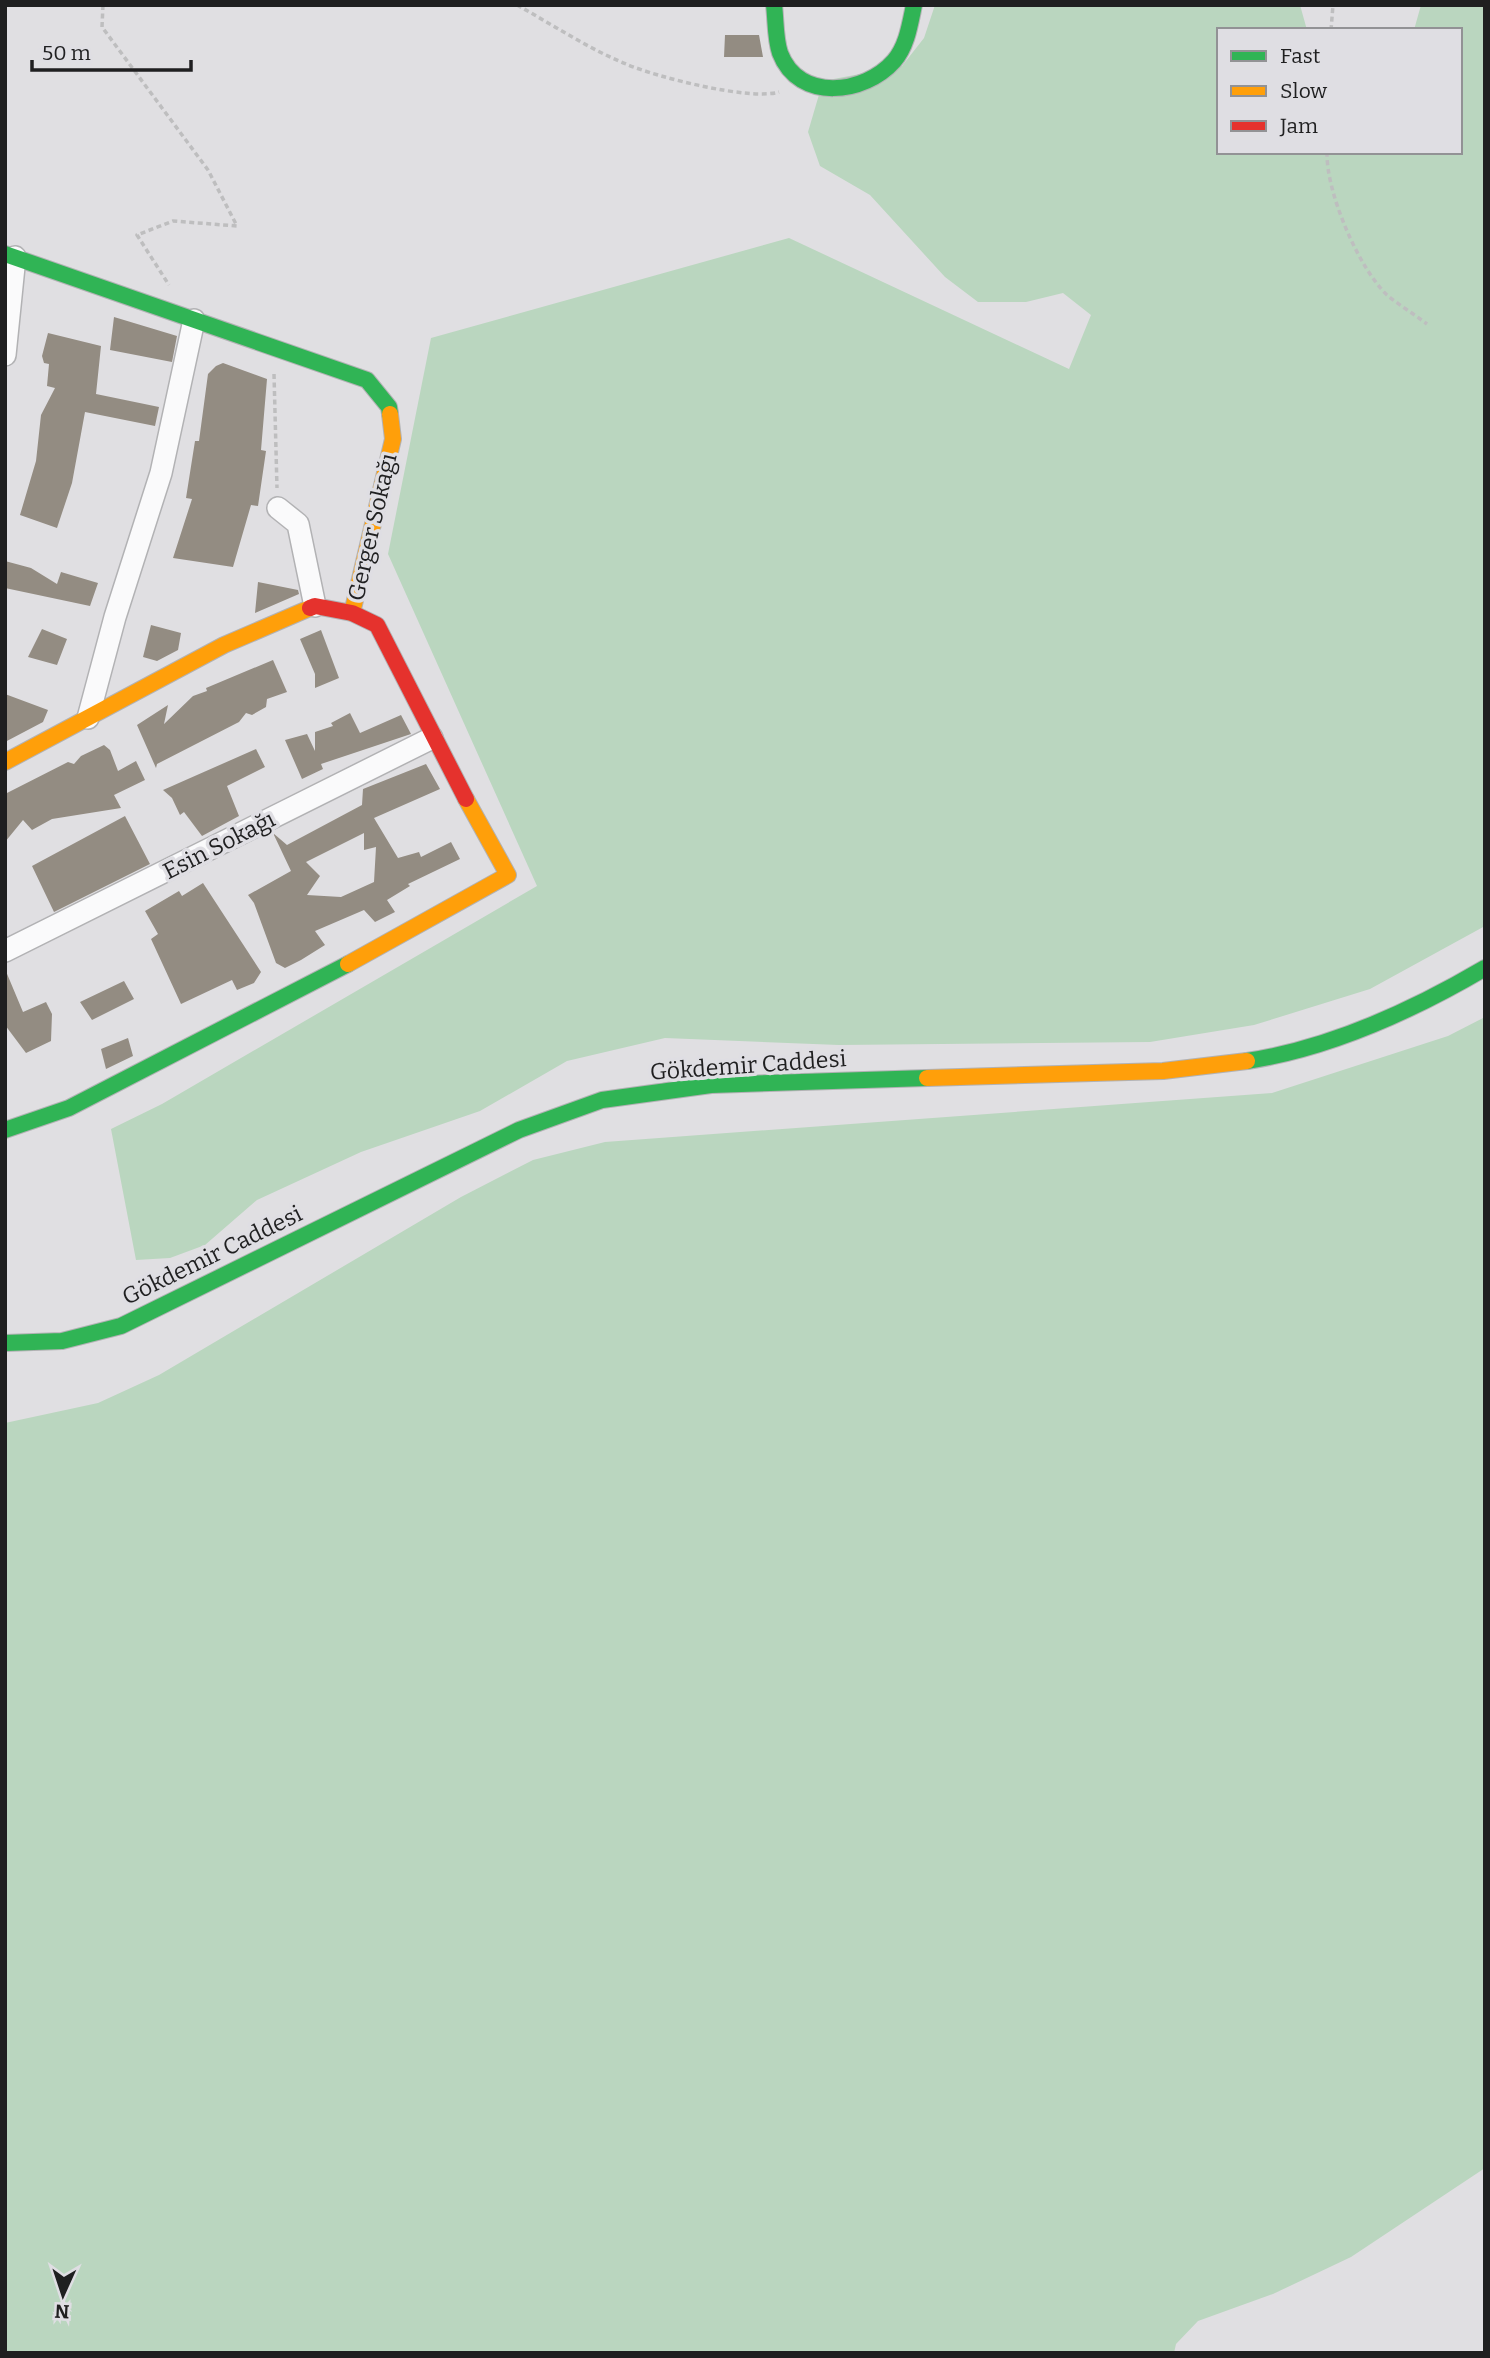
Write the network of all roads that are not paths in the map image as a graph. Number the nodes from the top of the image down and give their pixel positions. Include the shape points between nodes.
1 (774, 5) edge
2 (914, 5) edge
3 (10, 255) edge
4 (194, 320) junction
5 (5, 355) edge
6 (278, 508) road end
7 (315, 606) junction
8 (352, 613) junction
9 (88, 718) junction
10 (432, 738) junction
11 (5, 762) edge
12 (5, 951) edge
13 (1485, 968) edge
14 (5, 1130) edge
15 (5, 1343) edge

1 - 2 street via 782,57 807,83 833,92 868,81 894,61 909,30
3 - 4 street, Gerger Sokağı
3 - 5 street
4 - 8 street, Gerger Sokağı via 367,380 389,407 393,439
4 - 9 street via 160,473
6 - 7 street, Gerger Sokağı via 298,524
7 - 8 street
7 - 9 street via 223,645
8 - 10 street via 377,625
9 - 11 street
10 - 12 street, Esin Sokağı
10 - 14 street via 508,874 288,997 69,1108
13 - 15 street, Gökdemir Caddesi via 1424,1004 1351,1034 1251,1061 1163,1071 711,1086 602,1100 508,1136 121,1326 62,1341

